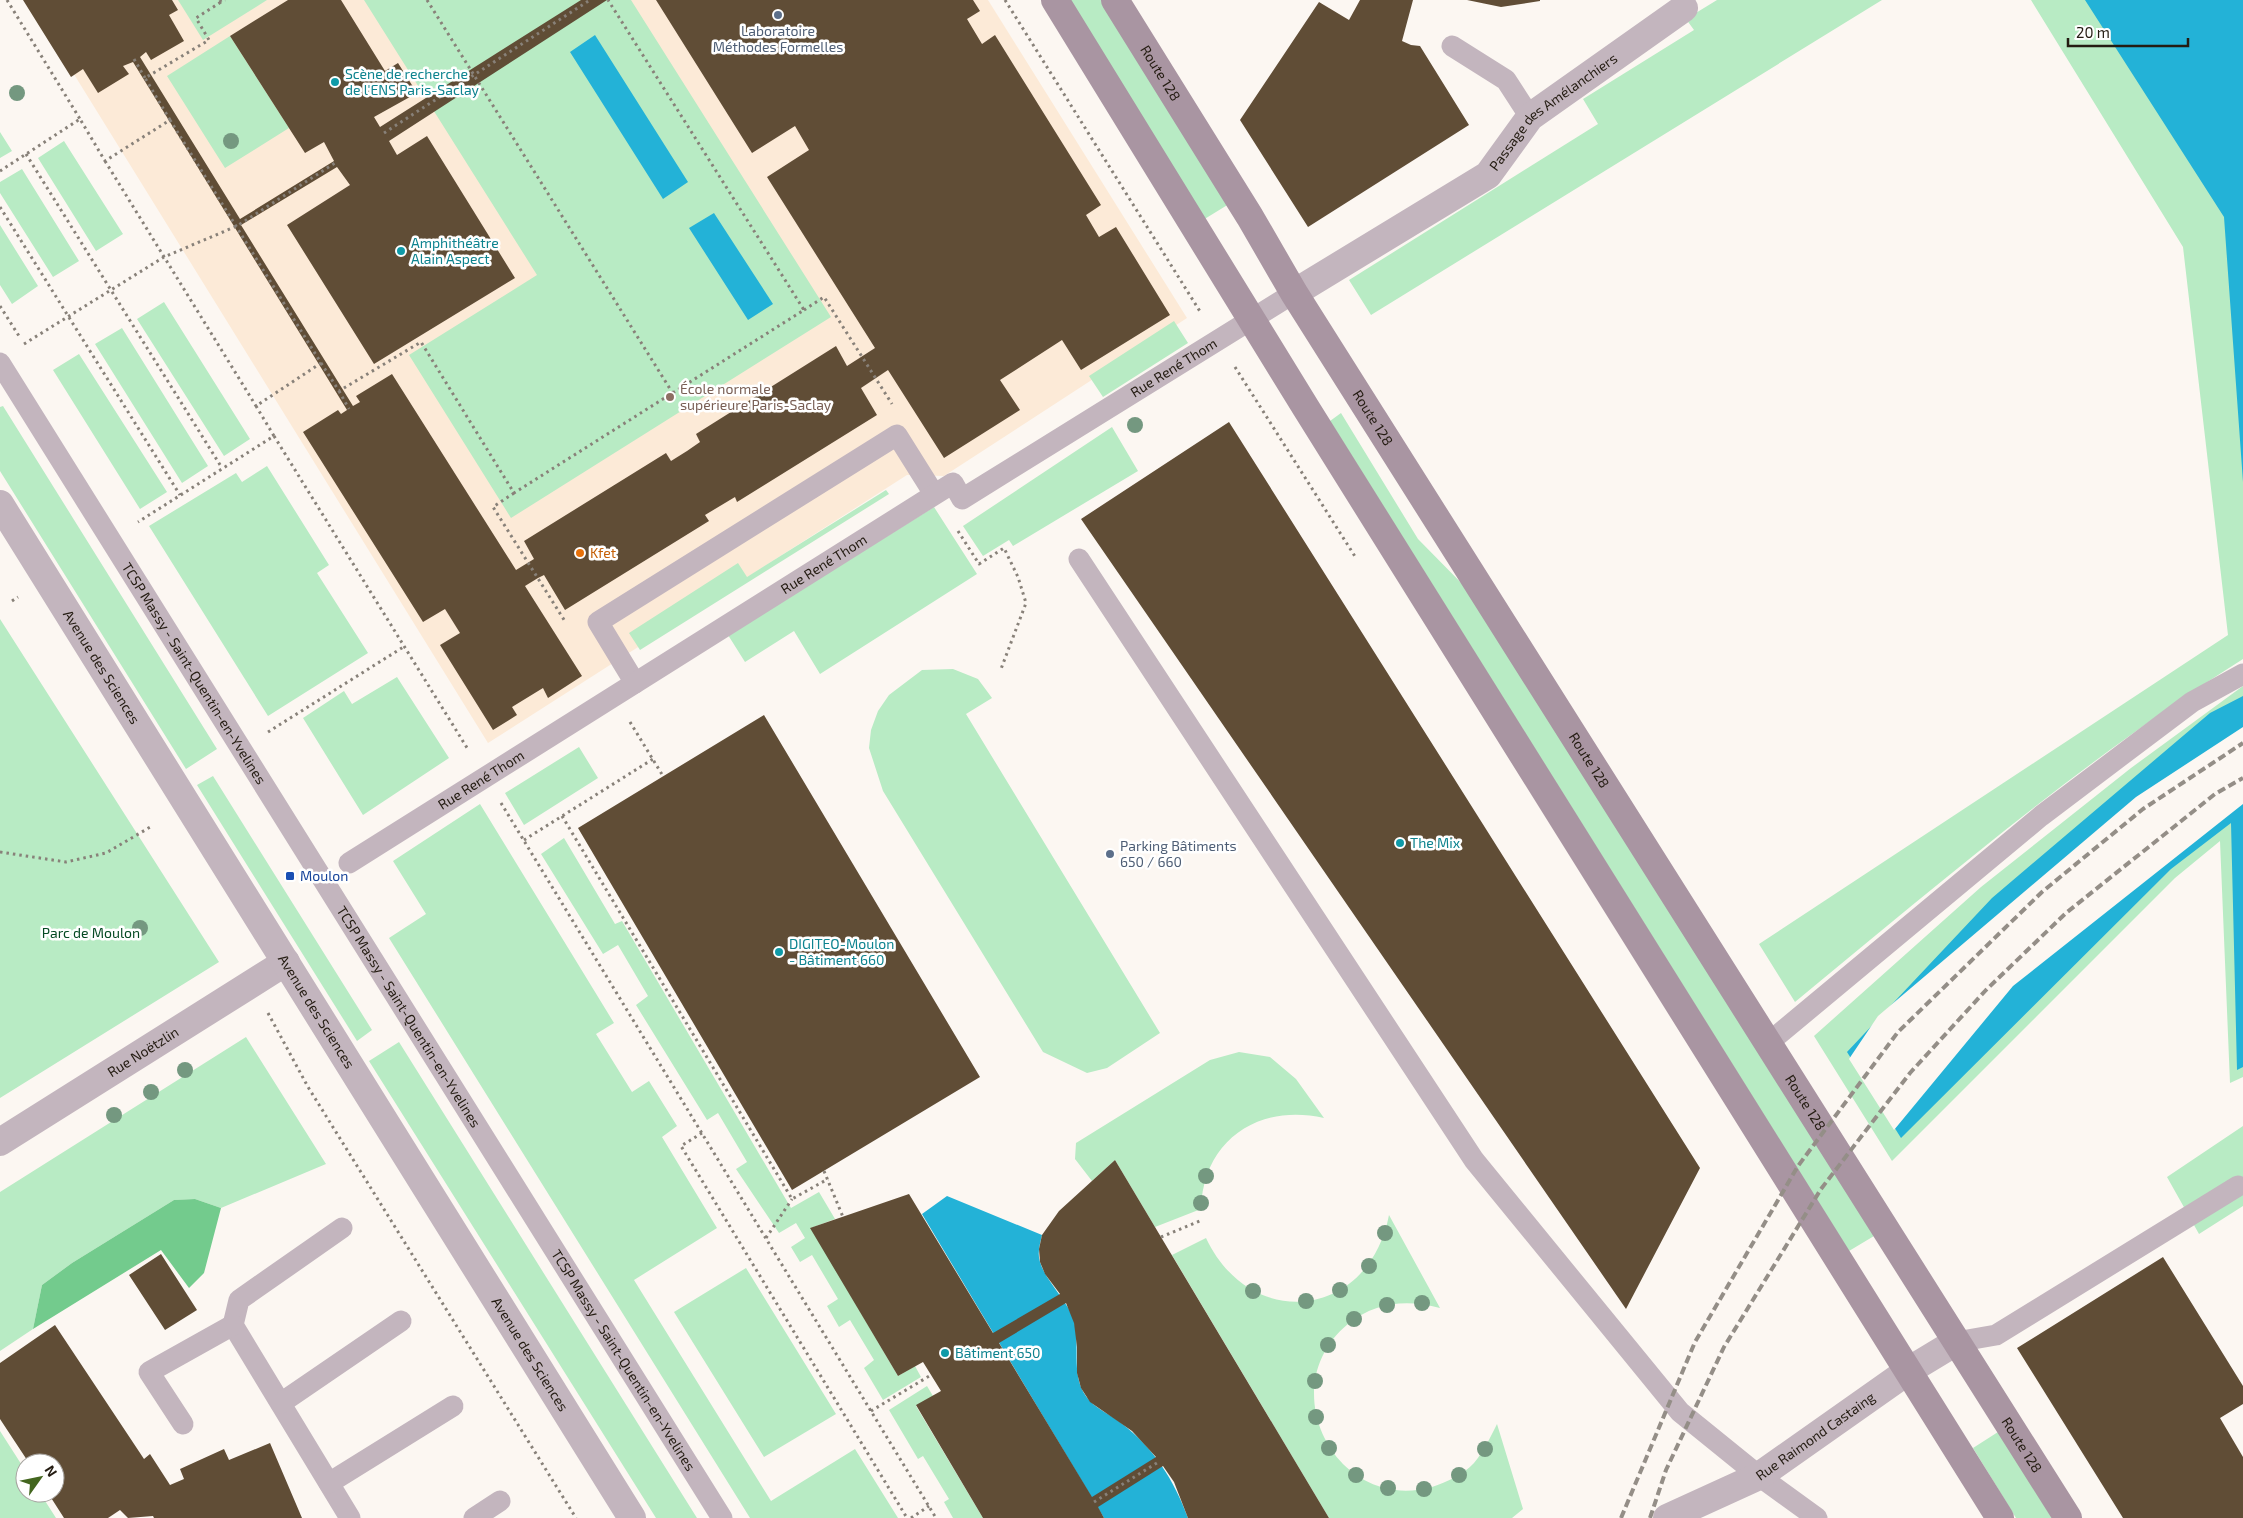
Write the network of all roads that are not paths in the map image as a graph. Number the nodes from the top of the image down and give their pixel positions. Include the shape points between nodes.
1 (1055, 0) edge
2 (1115, 0) edge
3 (1684, 8) dead end
4 (1452, 46) dead end
5 (1530, 117) junction
6 (1294, 293) junction
7 (1252, 319) junction
8 (0, 363) edge
9 (934, 494) junction
10 (0, 504) edge
11 (1079, 560) dead end
12 (2243, 674) edge
13 (635, 683) junction
14 (349, 862) dead end
15 (286, 962) junction
16 (1767, 1044) junction
17 (0, 1142) edge
18 (2238, 1186) dead end
19 (342, 1228) dead end
20 (401, 1321) dead end
21 (233, 1325) junction
22 (1956, 1342) junction
23 (1908, 1372) junction
24 (281, 1403) junction
25 (453, 1406) dead end
26 (183, 1424) dead end
27 (1759, 1476) junction
28 (329, 1483) junction
29 (500, 1501) dead end
30 (350, 1518) edge
31 (474, 1518) edge
32 (632, 1518) edge
33 (722, 1518) edge
34 (1667, 1518) edge
35 (1817, 1518) edge
36 (2000, 1518) edge
37 (2068, 1518) edge

1 - 7 main road
2 - 6 main road, Route 128
3 - 5 street, Passage des Amélanchiers
4 - 5 lane via 1506,80
5 - 6 street, Passage des Amélanchiers via 1488,175
6 - 7 lane, Rue René Thom
6 - 16 main road, Route 128
7 - 9 lane, Rue René Thom via 962,499 953,483
7 - 23 main road
8 - 33 lane, TCSP Massy - Saint-Quentin-en-Yvelines
9 - 13 lane, Rue René Thom
9 - 13 lane via 897,435 598,622
10 - 15 street, Avenue des Sciences
11 - 27 lane via 1474,1160 1680,1412
12 - 16 lane via 2192,702 2041,816
13 - 14 lane, Rue René Thom
15 - 17 street, Rue Noëtzlin
15 - 32 street, Avenue des Sciences
16 - 22 main road, Route 128
18 - 22 lane via 1996,1335
19 - 21 lane via 239,1300
20 - 24 lane
21 - 24 lane
21 - 26 lane via 149,1372
22 - 23 street, Rue Raimond Castaing
22 - 37 main road, Route 128
23 - 27 street, Rue Raimond Castaing
23 - 36 main road
24 - 28 lane
25 - 28 lane
27 - 34 street, Rue Raimond Castaing
27 - 35 lane
28 - 30 lane
29 - 31 lane

